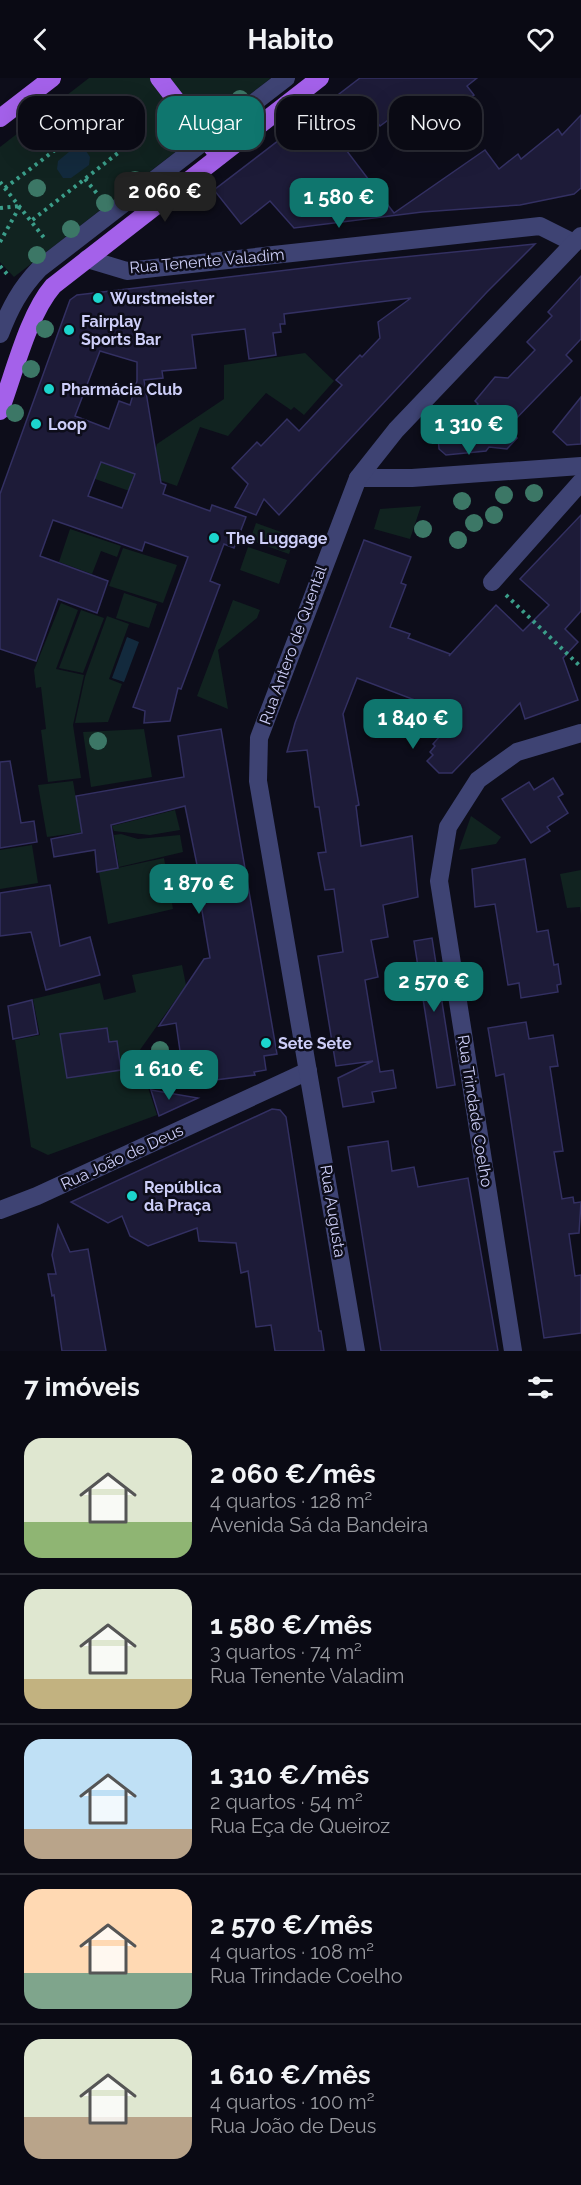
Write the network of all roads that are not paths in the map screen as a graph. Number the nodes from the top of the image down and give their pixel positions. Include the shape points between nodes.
1 (52, 78) edge
2 (159, 78) edge
3 (286, 78) edge
4 (320, 78) edge
5 (173, 96) edge
6 (263, 96) edge
7 (0, 118) edge
8 (194, 150) edge
9 (214, 150) edge
10 (219, 156) junction
11 (578, 240) edge
12 (87, 259) junction
13 (0, 334) edge
14 (0, 411) edge
15 (581, 466) edge
16 (358, 478) junction
17 (581, 482) edge
18 (492, 582) dead end
19 (581, 733) edge
20 (308, 1071) junction
21 (0, 1210) edge
22 (356, 1351) edge
23 (513, 1351) edge

1 - 7 main road
2 - 5 main road
3 - 6 street
4 - 10 main road
8 - 13 street via 39,269 16,296
9 - 10 main road
10 - 12 main road
11 - 12 street, Rua Tenente Valadim via 540,226 127,271
11 - 16 street, Rua Antero de Quental via 396,430
12 - 14 main road via 42,298
15 - 16 street
16 - 20 street, Rua Antero de Quental via 258,738 258,781
17 - 18 street
19 - 23 street, Rua Trindade Coelho via 517,752 478,780 448,827 439,881
20 - 21 street, Rua João de Deus
20 - 22 street, Rua Augusta

